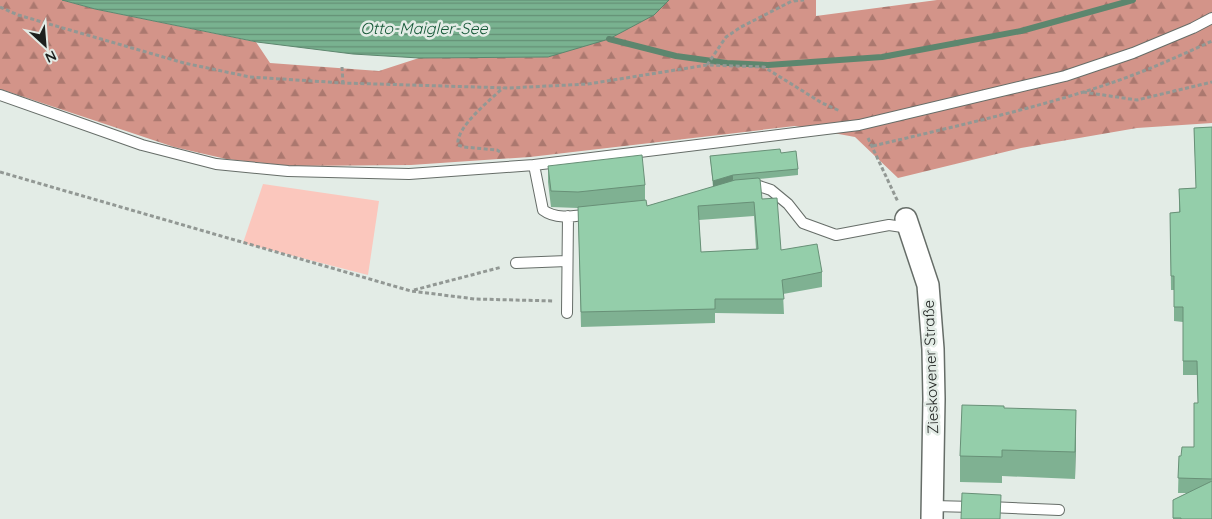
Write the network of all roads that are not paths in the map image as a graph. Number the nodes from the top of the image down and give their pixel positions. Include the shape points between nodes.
1 (1212, 18) edge
2 (0, 95) edge
3 (534, 165) junction
4 (734, 188) edge
5 (601, 213) edge
6 (568, 216) junction
7 (907, 223) joint
8 (567, 260) junction
9 (516, 263) road end
10 (567, 313) dead end
11 (1059, 510) dead end
12 (932, 512) edge

1 - 3 lane via 1133,53 1065,76 860,125
2 - 3 lane via 142,146 216,164 410,174
3 - 6 lane via 543,210
4 - 7 lane via 759,186 771,190 803,223 836,235
5 - 6 lane
6 - 8 lane
7 - 12 street, Zieskovener Straße via 928,286 934,365
8 - 9 lane
8 - 10 lane
11 - 12 lane

